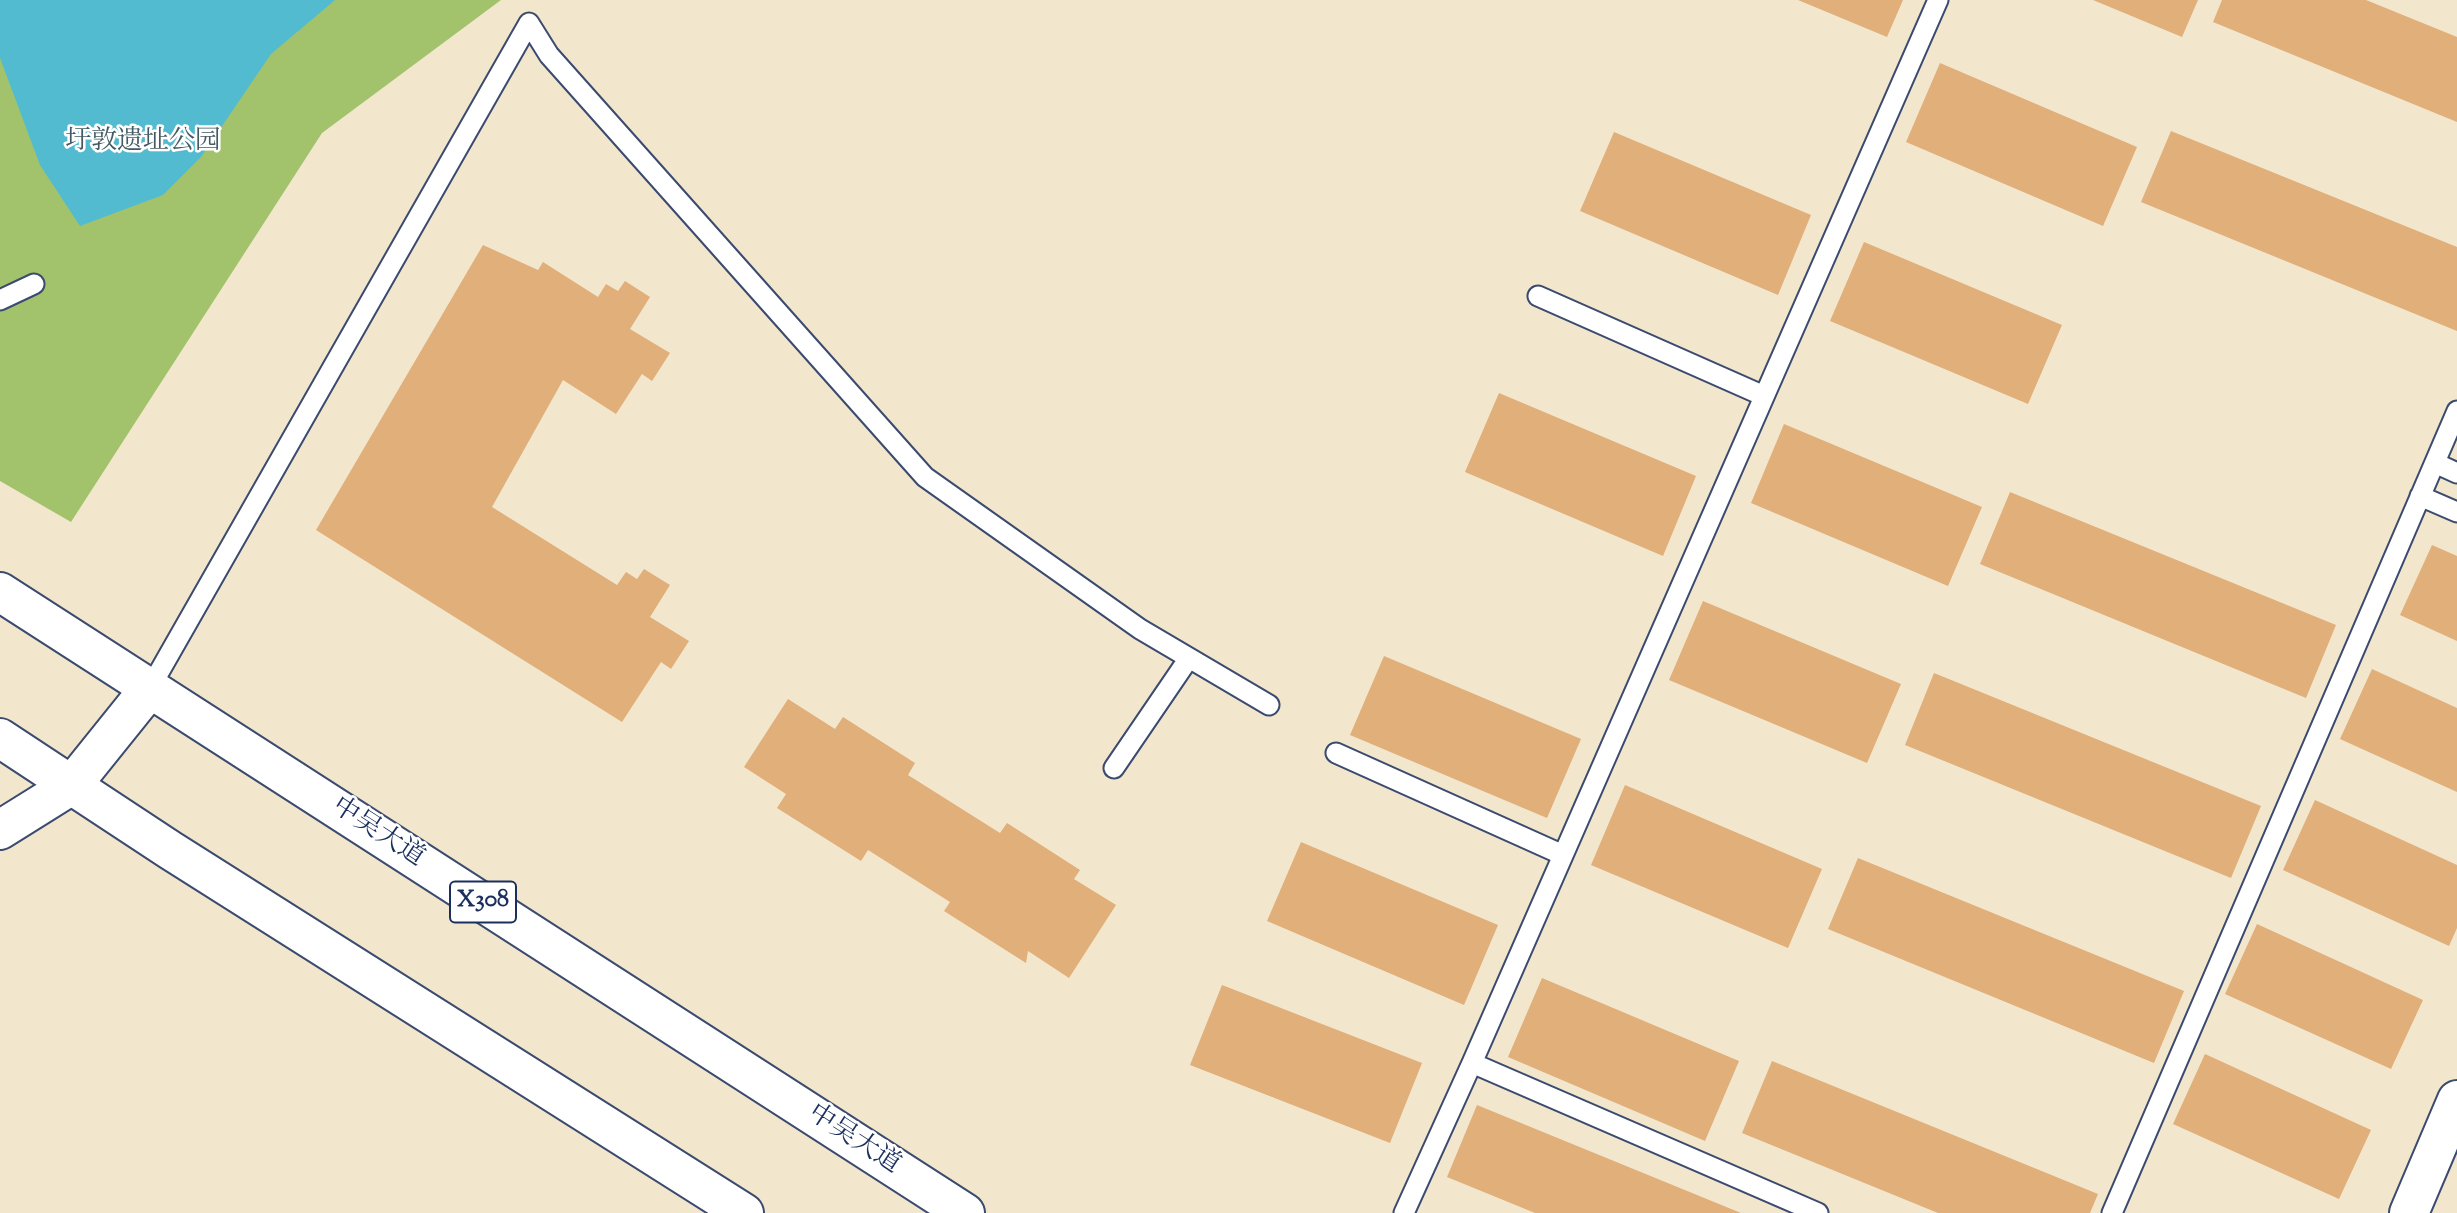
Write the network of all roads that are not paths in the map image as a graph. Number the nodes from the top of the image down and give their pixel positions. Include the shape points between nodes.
1 (1938, 0) edge
2 (34, 284) dead end
3 (1538, 296) dead end
4 (0, 300) edge
5 (1764, 396) junction
6 (2457, 411) edge
7 (2435, 463) junction
8 (2457, 473) edge
9 (2420, 496) junction
10 (2457, 512) edge
11 (0, 592) edge
12 (1189, 658) junction
13 (150, 688) junction
14 (1269, 705) dead end
15 (0, 738) edge
16 (1336, 753) dead end
17 (1114, 768) dead end
18 (72, 785) junction
19 (0, 830) edge
20 (1563, 855) junction
21 (1472, 1063) junction
22 (2457, 1100) edge
23 (744, 1213) edge
24 (965, 1213) edge
25 (1404, 1213) edge
26 (1818, 1213) edge
27 (2112, 1213) edge
28 (2409, 1213) edge

1 - 5 lane
2 - 4 lane
3 - 5 lane
5 - 20 lane
6 - 7 lane
7 - 8 lane
7 - 9 lane
9 - 10 lane
9 - 27 lane
11 - 13 main road, 中吴大道 / X308
12 - 13 lane via 1140,629 925,477 549,55 529,23
12 - 14 lane
12 - 17 lane
13 - 18 main road
13 - 24 main road, 中吴大道 / X308
15 - 18 main road
16 - 20 lane
18 - 19 main road
18 - 23 main road
20 - 21 lane
21 - 25 lane
21 - 26 lane
22 - 28 main road

